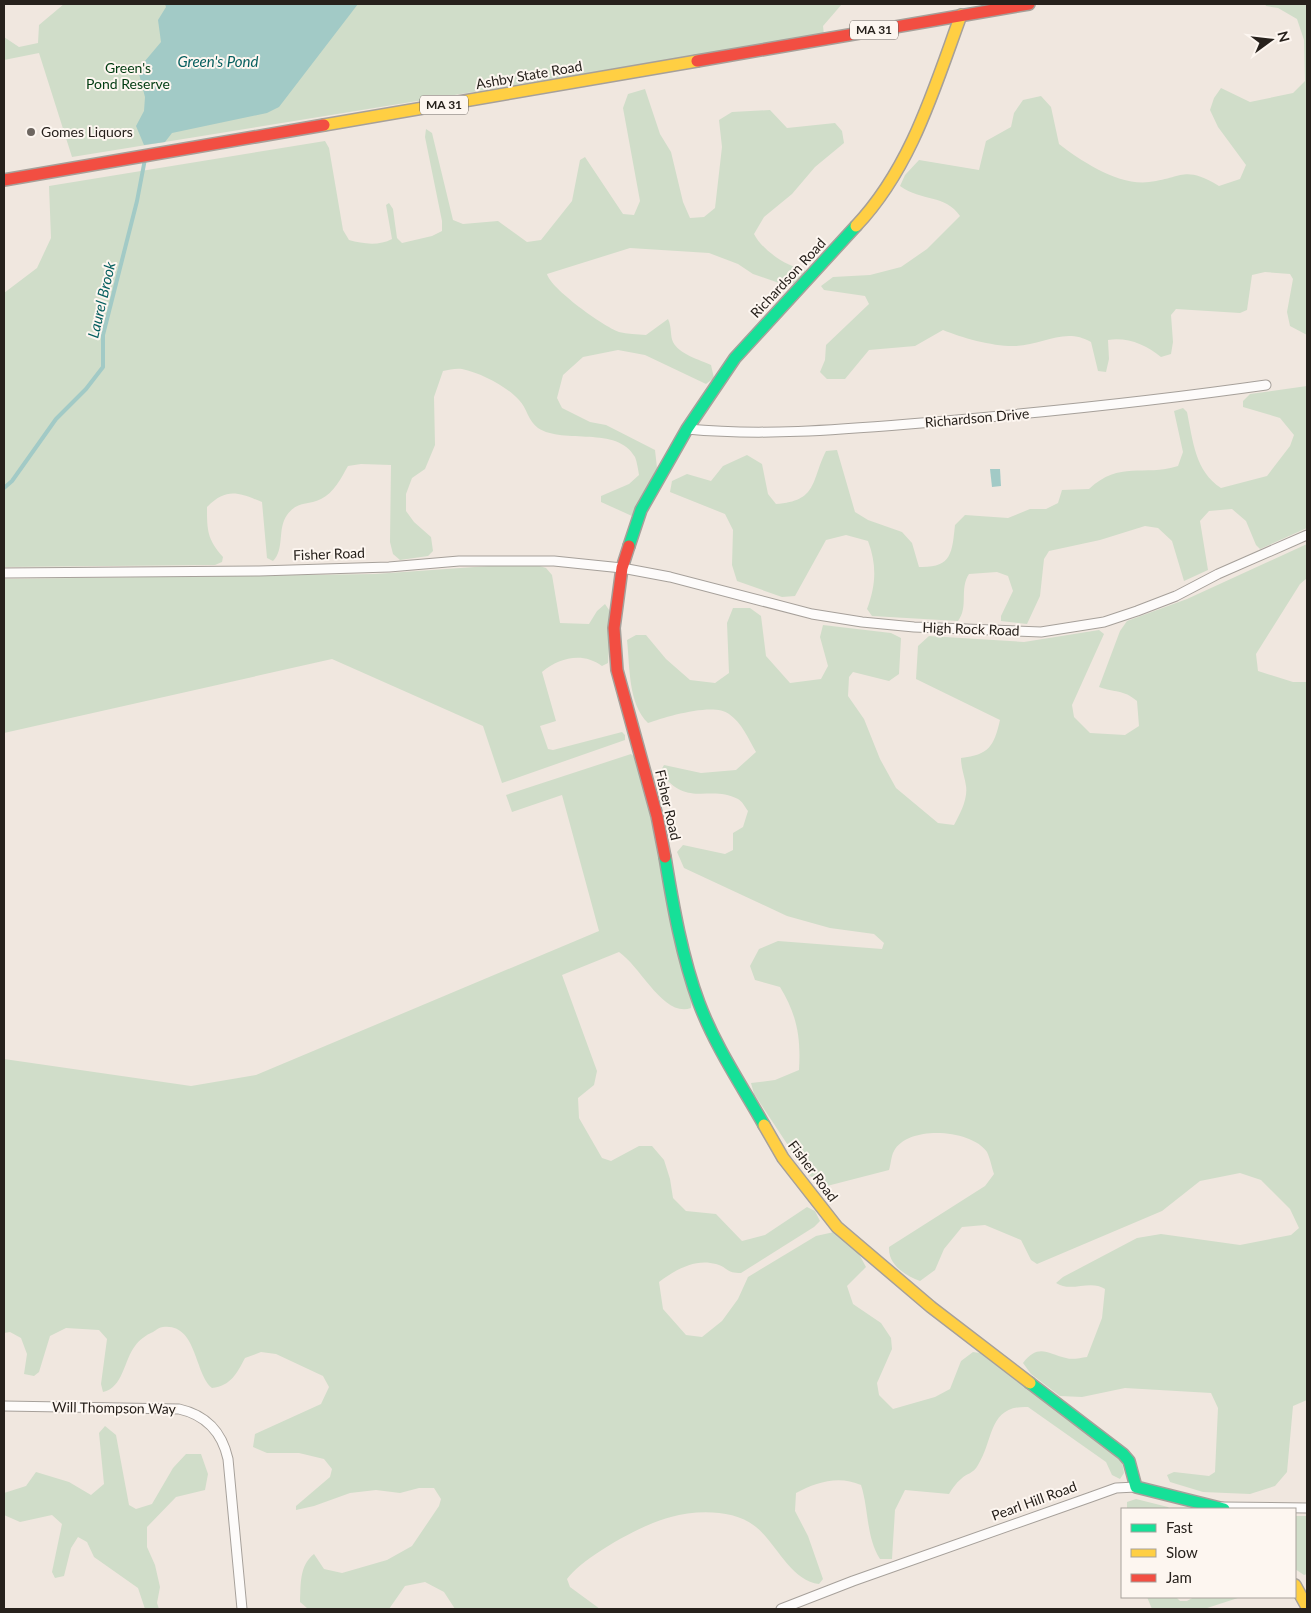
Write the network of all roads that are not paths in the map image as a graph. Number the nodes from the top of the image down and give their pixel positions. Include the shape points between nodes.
1 (965, 4) edge
2 (1029, 4) edge
3 (961, 15) junction
4 (4, 180) edge
5 (1266, 385) dead end
6 (687, 429) junction
7 (1307, 536) edge
8 (622, 568) junction
9 (4, 573) edge
10 (4, 1406) edge
11 (1136, 1487) junction
12 (1223, 1508) edge
13 (1307, 1508) edge
14 (1296, 1587) edge
15 (1307, 1606) edge
16 (242, 1609) edge
17 (781, 1609) edge

1 - 3 street, Richardson Road
2 - 3 street, Ashby State Road / MA 31
3 - 4 street, Ashby State Road / MA 31
3 - 6 street, Richardson Road via 902,163 874,207 735,358
5 - 6 street, Richardson Drive via 1165,399 850,430
6 - 8 street, Richardson Road via 641,510
7 - 8 street, High Rock Road via 1137,611 1104,622 1041,632 854,621 812,614 708,586
8 - 9 street, Fisher Road via 513,560 258,572
8 - 11 street, Fisher Road via 614,628 617,670 657,816 685,958 699,1003 763,1126 789,1166 837,1227 931,1307 1118,1450 1129,1461
10 - 16 street, Will Thompson Way via 179,1409 209,1423 224,1443 228,1459
11 - 12 street, Pearl Hill Road
11 - 17 street, Pearl Hill Road via 1116,1488
12 - 13 street, Pearl Hill Road
14 - 15 street

